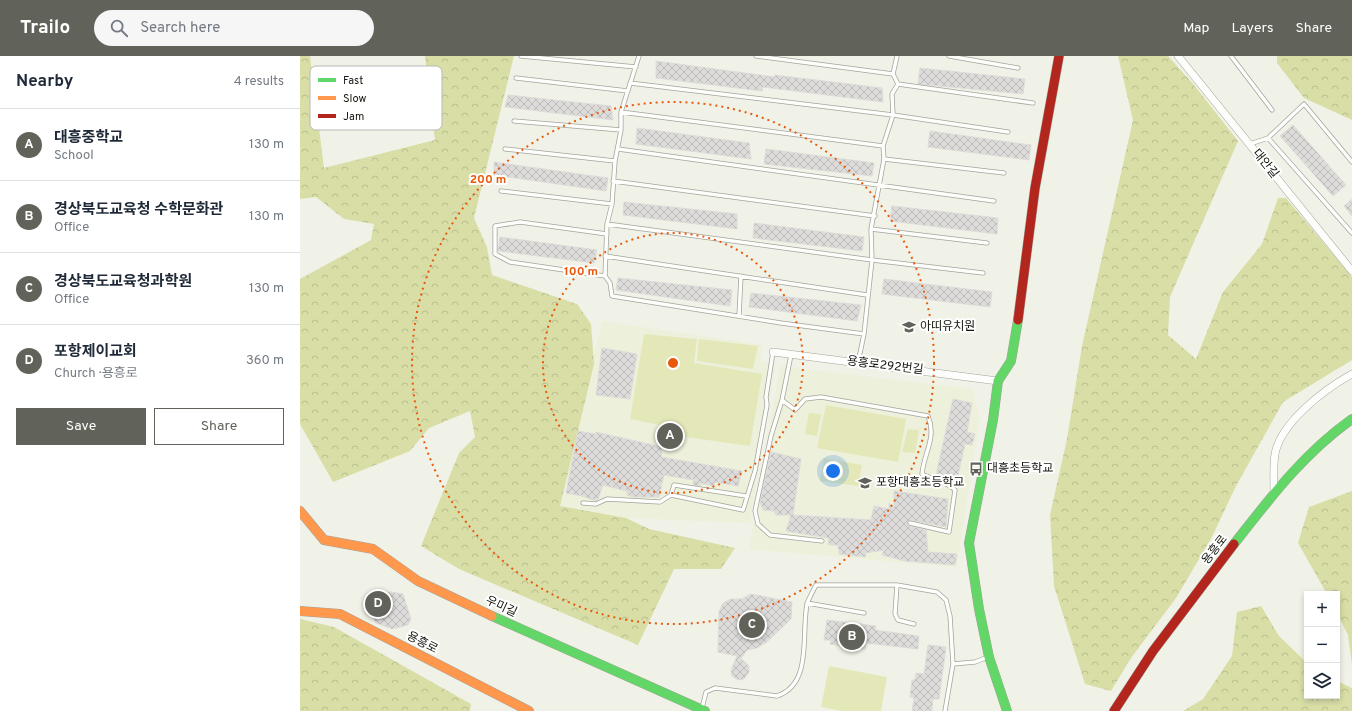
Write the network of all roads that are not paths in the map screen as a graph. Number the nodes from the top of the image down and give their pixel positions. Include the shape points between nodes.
1 (521, 56) edge
2 (639, 56) edge
3 (756, 56) edge
4 (897, 56) edge
5 (950, 56) edge
6 (1059, 56) edge
7 (1178, 56) edge
8 (1230, 56) edge
9 (636, 67) junction
10 (1018, 68) dead end
11 (893, 74) junction
12 (516, 78) dead end
13 (630, 84) junction
14 (898, 84) junction
15 (628, 91) junction
16 (1033, 103) dead end
17 (1272, 110) dead end
18 (621, 112) junction
19 (893, 115) junction
20 (514, 121) dead end
21 (621, 130) junction
22 (1008, 132) dead end
23 (1268, 138) junction
24 (1248, 144) junction
25 (883, 146) junction
26 (505, 149) dead end
27 (618, 149) junction
28 (884, 159) junction
29 (615, 161) junction
30 (1352, 162) edge
31 (1004, 173) dead end
32 (613, 181) junction
33 (878, 186) junction
34 (500, 191) dead end
35 (994, 201) dead end
36 (612, 204) junction
37 (875, 216) junction
38 (607, 224) junction
39 (871, 229) junction
40 (1352, 233) edge
41 (607, 234) junction
42 (987, 243) dead end
43 (605, 256) junction
44 (872, 260) junction
45 (1352, 272) edge
46 (983, 273) dead end
47 (605, 276) junction
48 (741, 276) junction
49 (867, 295) junction
50 (739, 316) junction
51 (864, 334) junction
52 (772, 352) joint
53 (791, 355) junction
54 (858, 363) junction
55 (1352, 374) edge
56 (998, 381) junction
57 (782, 400) junction
58 (1352, 419) edge
59 (1274, 494) junction
60 (671, 495) junction
61 (746, 496) junction
62 (583, 503) dead end
63 (300, 510) edge
64 (910, 523) dead end
65 (822, 541) dead end
66 (897, 585) junction
67 (807, 603) junction
68 (300, 611) edge
69 (864, 613) dead end
70 (914, 624) dead end
71 (989, 657) junction
72 (953, 664) junction
73 (529, 711) edge
74 (703, 711) edge
75 (945, 711) edge
76 (1007, 711) edge
77 (1114, 711) edge

1 - 9 lane
2 - 9 lane
3 - 11 lane
4 - 11 lane
5 - 10 lane
6 - 56 street via 1035,188 1017,332 1010,361
7 - 24 street, 대안길
8 - 17 lane
9 - 13 lane
11 - 14 lane
12 - 15 lane
13 - 15 lane
13 - 19 lane
14 - 16 lane
14 - 19 lane via 892,94
15 - 18 lane
18 - 21 lane
18 - 25 lane
19 - 22 lane
19 - 25 lane
20 - 21 lane
21 - 27 lane
23 - 24 lane
23 - 30 lane via 1304,104
23 - 40 lane
24 - 45 street, 대안길
25 - 28 lane
26 - 29 lane
27 - 29 lane
27 - 33 lane
28 - 31 lane
28 - 33 lane
29 - 32 lane
32 - 36 lane
32 - 37 lane
33 - 35 lane
33 - 37 lane
34 - 36 lane
36 - 38 lane
37 - 39 lane
38 - 41 lane
38 - 44 lane
39 - 42 lane
39 - 44 lane
41 - 43 lane
41 - 47 lane via 520,222 495,226 495,254 510,262
43 - 47 lane
43 - 48 lane
44 - 46 lane
44 - 49 lane
47 - 50 lane via 610,283 612,296
48 - 49 lane
48 - 50 lane
49 - 51 lane
50 - 51 lane
51 - 54 lane
52 - 53 street, 용흥로292번길
52 - 61 lane via 767,405 755,471
53 - 54 street, 용흥로292번길
53 - 57 lane
54 - 56 street, 용흥로292번길
55 - 59 street via 1324,392 1290,421 1276,452
56 - 71 street via 969,543
57 - 64 lane via 795,410 805,399 822,397 928,416 932,425 930,446 923,463 922,474 955,490 949,532
57 - 65 lane via 759,490 755,512 758,524 770,535
58 - 59 street, 용흥로 via 1332,431 1304,457
59 - 77 street, 용흥로 via 1150,652
60 - 61 lane via 674,485
60 - 61 lane via 743,510
60 - 62 lane via 660,502 607,499 596,504
63 - 74 street, 우미길 via 324,540 373,549 418,581
66 - 67 lane via 816,585
66 - 70 lane via 895,614 898,620
66 - 72 lane via 937,592 946,600 950,616
67 - 69 lane
67 - 74 lane via 800,674 794,686 778,696 715,688 706,692
68 - 73 street, 용흥로 via 340,614
71 - 72 lane via 975,662
71 - 76 street
72 - 75 lane

